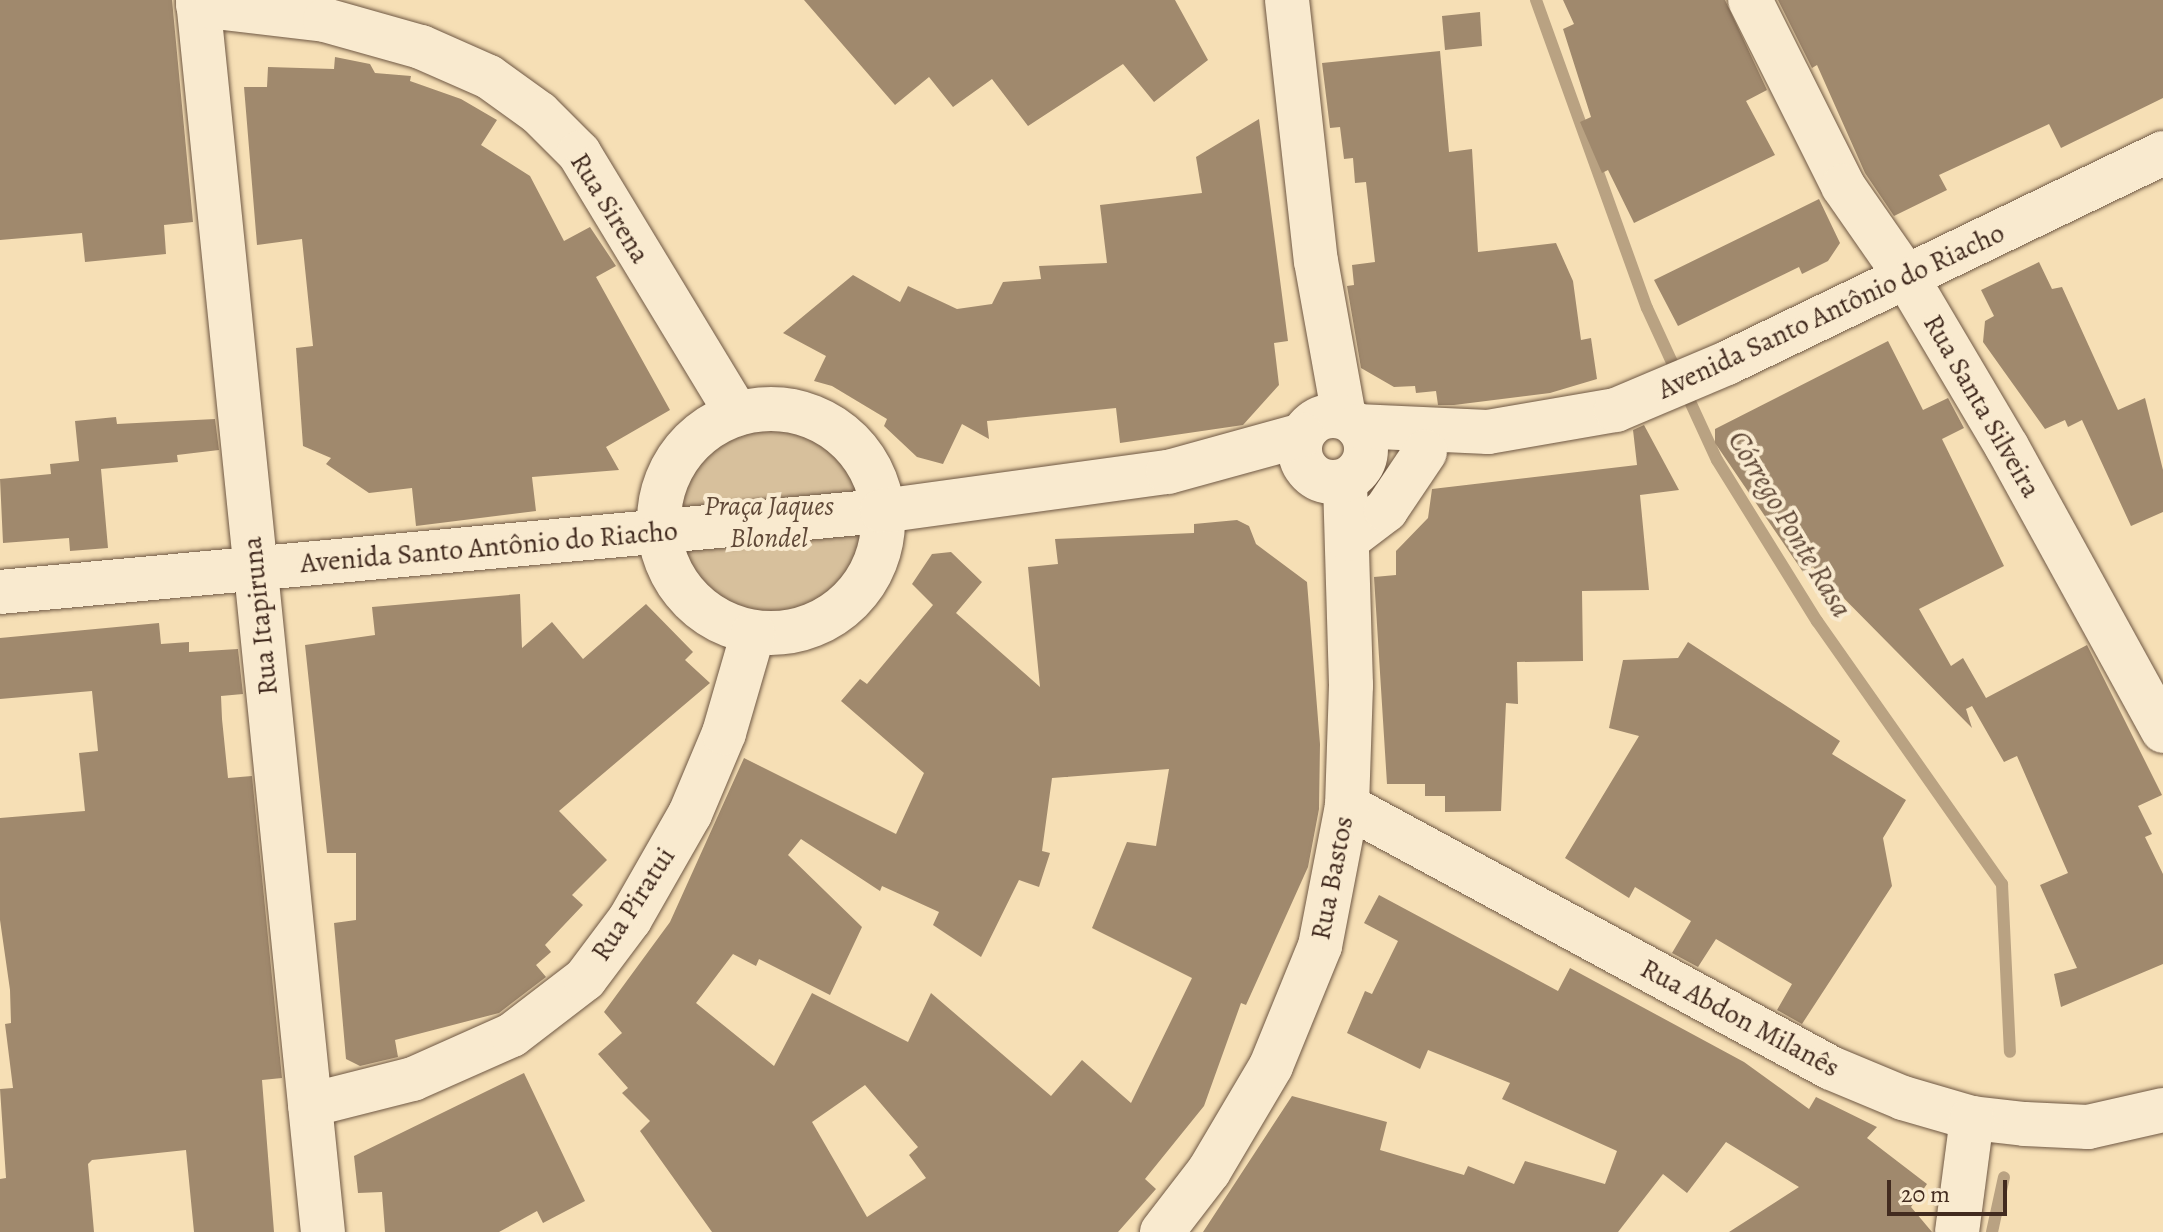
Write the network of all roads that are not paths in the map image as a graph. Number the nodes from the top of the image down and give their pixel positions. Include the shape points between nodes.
1 (1287, 0) edge
2 (1750, 0) edge
3 (198, 2) edge
4 (2163, 153) edge
5 (1907, 278) junction
6 (737, 414) junction
7 (1315, 423) junction
8 (1488, 432) junction
9 (1425, 452) junction
10 (1168, 472) junction
11 (1339, 477) junction
12 (882, 511) junction
13 (659, 531) junction
14 (1348, 539) junction
15 (256, 569) junction
16 (0, 592) edge
17 (753, 633) junction
18 (2163, 731) edge
19 (1347, 806) junction
20 (310, 1105) junction
21 (2163, 1110) edge
22 (1972, 1118) junction
23 (323, 1232) edge
24 (1162, 1232) edge
25 (1957, 1232) edge

1 - 7 street via 1316,261
2 - 5 street, Rua Santa Silveira via 1843,186
3 - 6 street, Rua Sirena via 325,20 421,47 489,77 539,113 579,153
3 - 15 street, Rua Itapiruna
4 - 5 street, Avenida Santo Antônio do Riacho
5 - 8 street, Avenida Santo Antônio do Riacho via 1616,410
5 - 18 street, Rua Santa Silveira
6 - 12 street via 769,409 803,413 833,427 863,460
6 - 13 street via 709,427 686,447 660,501
7 - 8 street, Avenida Santo Antônio do Riacho
7 - 10 street, Avenida Santo Antônio do Riacho
7 - 11 street via 1301,459
7 - 11 street via 1366,457
8 - 9 street, Avenida Santo Antônio do Riacho
9 - 11 street, Avenida Santo Antônio do Riacho
9 - 14 street via 1386,510
10 - 11 street, Avenida Santo Antônio do Riacho
10 - 12 street, Avenida Santo Antônio do Riacho
11 - 14 street, Rua Bastos
12 - 13 street, Avenida Santo Antônio do Riacho
12 - 17 street via 880,545 872,567 847,604 819,623 787,633
13 - 15 street, Avenida Santo Antônio do Riacho
13 - 17 street via 668,567 688,598 718,621
14 - 19 street, Rua Bastos
15 - 16 street, Avenida Santo Antônio do Riacho
15 - 20 street, Rua Itapiruna
17 - 20 street, Rua Piratui via 724,733 690,814 630,919 585,979 512,1035 413,1079
19 - 22 street, Rua Abdon Milanês via 1831,1068
19 - 24 street, Rua Bastos via 1320,946 1271,1066 1209,1171
20 - 23 street, Rua Itapiruna
21 - 22 street, Rua Abdon Milanês via 2088,1127
22 - 25 street

